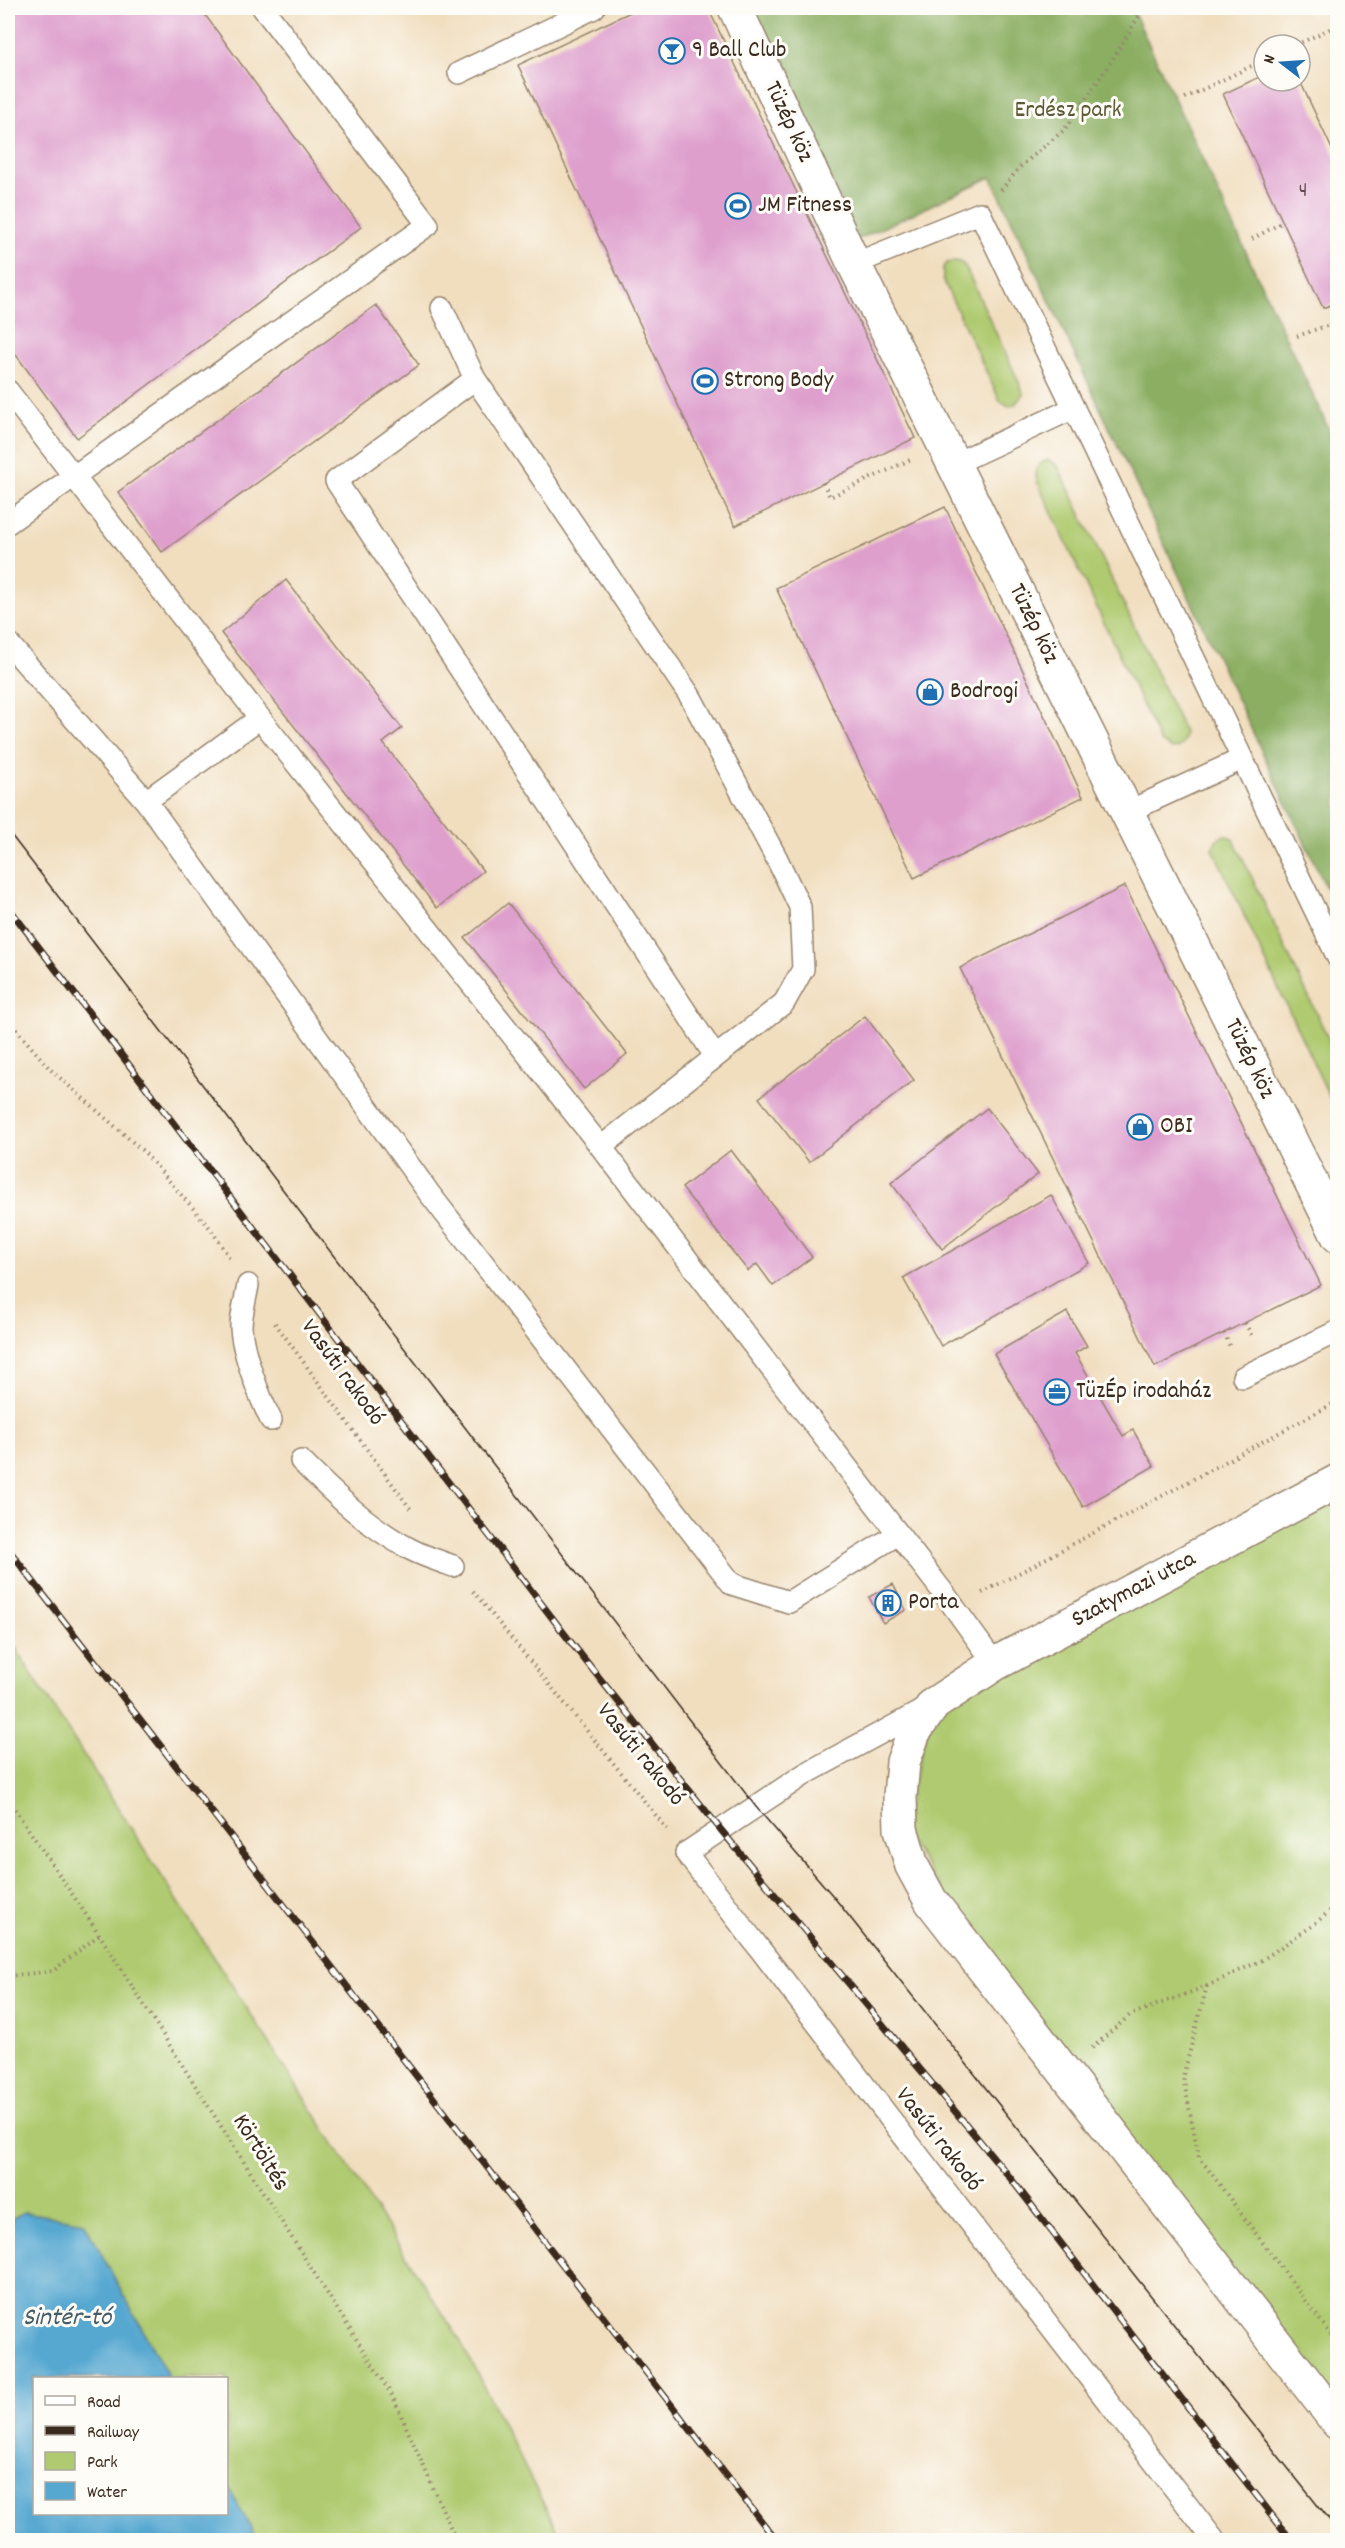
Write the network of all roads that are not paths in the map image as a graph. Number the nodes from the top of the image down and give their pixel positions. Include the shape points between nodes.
1 (263, 8) edge
2 (594, 8) edge
3 (735, 8) edge
4 (459, 73) dead end
5 (854, 264) junction
6 (442, 308) dead end
7 (474, 379) junction
8 (8, 392) edge
9 (1074, 408) junction
10 (949, 454) junction
11 (73, 477) junction
12 (8, 523) edge
13 (8, 643) edge
14 (260, 718) junction
15 (1242, 759) junction
16 (146, 801) junction
17 (1127, 812) junction
18 (1338, 958) edge
19 (715, 1056) junction
20 (601, 1147) junction
21 (1338, 1236) edge
22 (248, 1285) road end
23 (1338, 1331) edge
24 (1243, 1377) dead end
25 (271, 1420) dead end
26 (301, 1461) dead end
27 (1338, 1481) edge
28 (898, 1534) junction
29 (453, 1566) road end
30 (995, 1664) junction
31 (934, 1704) junction
32 (1338, 2423) edge
33 (1214, 2541) edge

1 - 11 lane via 428,225
2 - 4 lane
3 - 5 street, Tüzép köz
5 - 9 lane via 981,213
5 - 10 street, Tüzép köz
6 - 7 lane
7 - 19 lane via 690,696 800,907 802,969 784,1003
7 - 19 lane via 336,481
8 - 11 lane
9 - 10 lane
9 - 15 lane
10 - 17 street, Tüzép köz
11 - 12 lane
11 - 14 lane
13 - 16 lane
14 - 16 lane
14 - 20 lane
15 - 17 lane
15 - 18 lane
16 - 28 lane via 429,1193 732,1584 789,1602
17 - 21 street, Tüzép köz
19 - 20 lane
20 - 28 lane
22 - 25 lane via 242,1327 251,1370
23 - 24 lane
26 - 29 lane via 369,1523 411,1550
27 - 30 street, Szatymazi utca
28 - 30 lane
30 - 31 street, Szatymazi utca
31 - 32 street via 914,1732 903,1762 900,1797 902,1829 912,1866 931,1902
31 - 33 lane, Vasúti rakodó via 805,1774 686,1853

